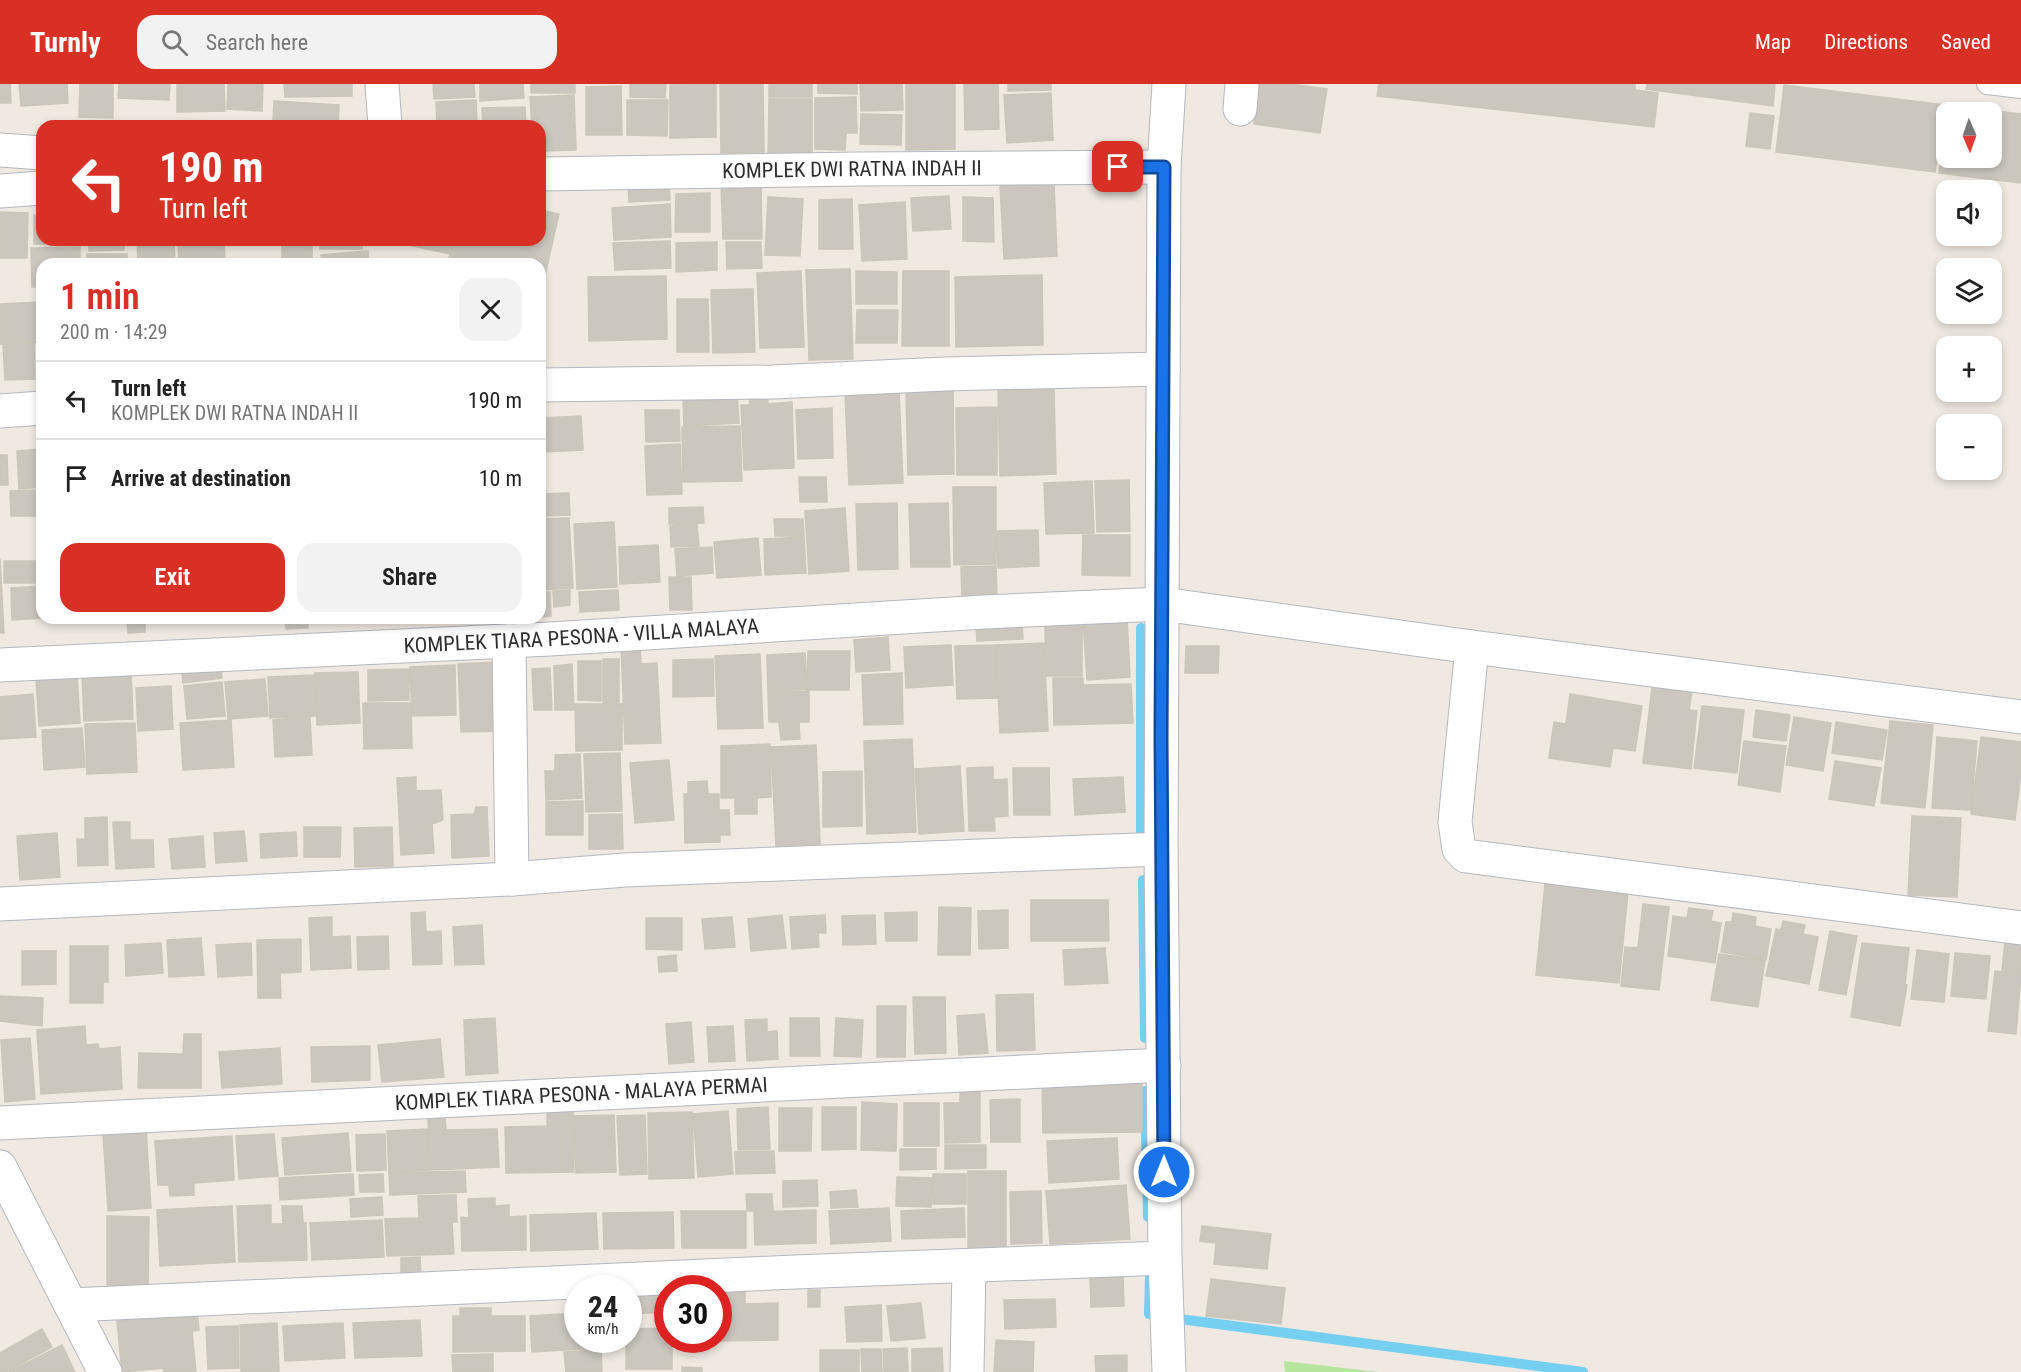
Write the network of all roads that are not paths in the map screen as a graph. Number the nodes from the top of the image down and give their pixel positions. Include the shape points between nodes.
1 (382, 84) edge
2 (1169, 84) edge
3 (1987, 84) edge
4 (2021, 88) edge
5 (385, 120) edge
6 (0, 150) edge
7 (36, 153) edge
8 (1164, 167) junction
9 (546, 174) edge
10 (36, 189) edge
11 (0, 190) edge
12 (1163, 369) junction
13 (546, 385) edge
14 (36, 408) edge
15 (0, 411) edge
16 (1162, 604) junction
17 (509, 640) junction
18 (1473, 648) junction
19 (0, 665) edge
20 (2021, 717) edge
21 (1161, 849) junction
22 (512, 879) junction
23 (0, 904) edge
24 (2021, 928) edge
25 (1164, 1065) junction
26 (0, 1124) edge
27 (0, 1167) edge
28 (1165, 1258) junction
29 (969, 1267) junction
30 (71, 1305) junction
31 (105, 1372) edge
32 (967, 1372) edge
33 (1169, 1372) edge

1 - 5 street
2 - 8 street
3 - 4 lane
6 - 7 street
8 - 9 street, KOMPLEK DWI RATNA INDAH II
8 - 12 street
10 - 11 street
12 - 13 street
12 - 16 street
14 - 15 street
16 - 17 street, KOMPLEK TIARA PESONA - VILLA MALAYA
16 - 18 street, KOMPLEK TIARA PESONA - VILLA MALAYA
16 - 21 street
17 - 19 street, KOMPLEK TIARA PESONA - VILLA MALAYA
17 - 22 street
18 - 20 street, KOMPLEK TIARA PESONA - VILLA MALAYA
18 - 24 street via 1455,822 1459,849 1466,856
21 - 22 street via 625,870
21 - 25 street
22 - 23 street
25 - 26 street, KOMPLEK TIARA PESONA - MALAYA PERMAI
25 - 28 street
27 - 30 street
28 - 29 street
28 - 33 street
29 - 30 street
29 - 32 street
30 - 31 street

